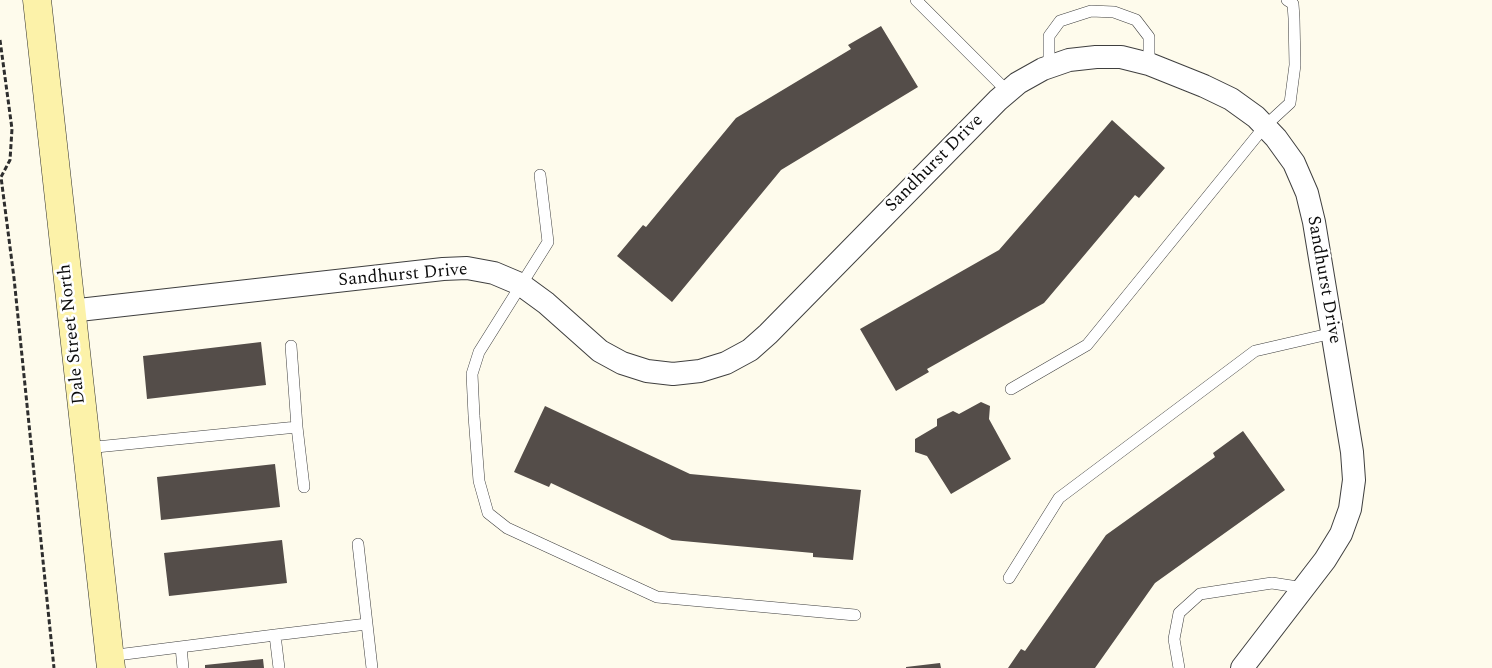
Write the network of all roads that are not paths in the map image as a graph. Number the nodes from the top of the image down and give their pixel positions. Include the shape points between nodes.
1 (37, 0) edge
2 (916, 0) edge
3 (1287, 0) edge
4 (1149, 64) junction
5 (1049, 67) junction
6 (1008, 92) junction
7 (1265, 126) junction
8 (540, 175) dead end
9 (520, 284) junction
10 (70, 311) junction
11 (1333, 333) junction
12 (291, 346) dead end
13 (1010, 389) dead end
14 (297, 427) junction
15 (86, 448) junction
16 (304, 487) dead end
17 (358, 544) dead end
18 (1009, 578) dead end
19 (1304, 588) junction
20 (855, 615) dead end
21 (367, 624) junction
22 (275, 635) junction
23 (181, 647) junction
24 (110, 662) edge
25 (183, 668) edge
26 (279, 668) edge
27 (372, 668) edge
28 (1179, 668) edge
29 (1242, 668) edge

1 - 10 main road, Dale Street North
2 - 6 lane
3 - 7 lane via 1293,4 1295,46 1290,103
4 - 5 street, Sandhurst Drive via 1121,57 1096,57 1069,60
4 - 5 lane via 1149,36 1136,20 1114,12 1091,11 1060,21 1049,36
4 - 7 street, Sandhurst Drive via 1231,99
5 - 6 street, Sandhurst Drive
6 - 9 street, Sandhurst Drive via 768,334 750,350 726,363 700,371 673,374 647,371 622,363 600,351
7 - 11 street, Sandhurst Drive via 1294,163 1307,193
7 - 13 lane via 1087,345
8 - 9 lane via 548,242
9 - 10 street, Sandhurst Drive via 467,268 443,269
9 - 20 lane via 478,352 472,374 479,481 488,513 507,528 657,597
10 - 15 main road, Dale Street North
11 - 18 lane via 1255,351 1059,498
11 - 19 street, Sandhurst Drive via 1354,480 1350,509 1341,534
12 - 14 lane
14 - 15 lane
14 - 16 lane
15 - 24 main road, Dale Street North
17 - 21 lane
19 - 28 lane via 1272,583 1200,594 1179,614 1174,639
19 - 29 street, Sandhurst Drive
21 - 22 lane
21 - 27 lane
22 - 23 lane
22 - 26 lane
23 - 24 lane
23 - 25 lane

